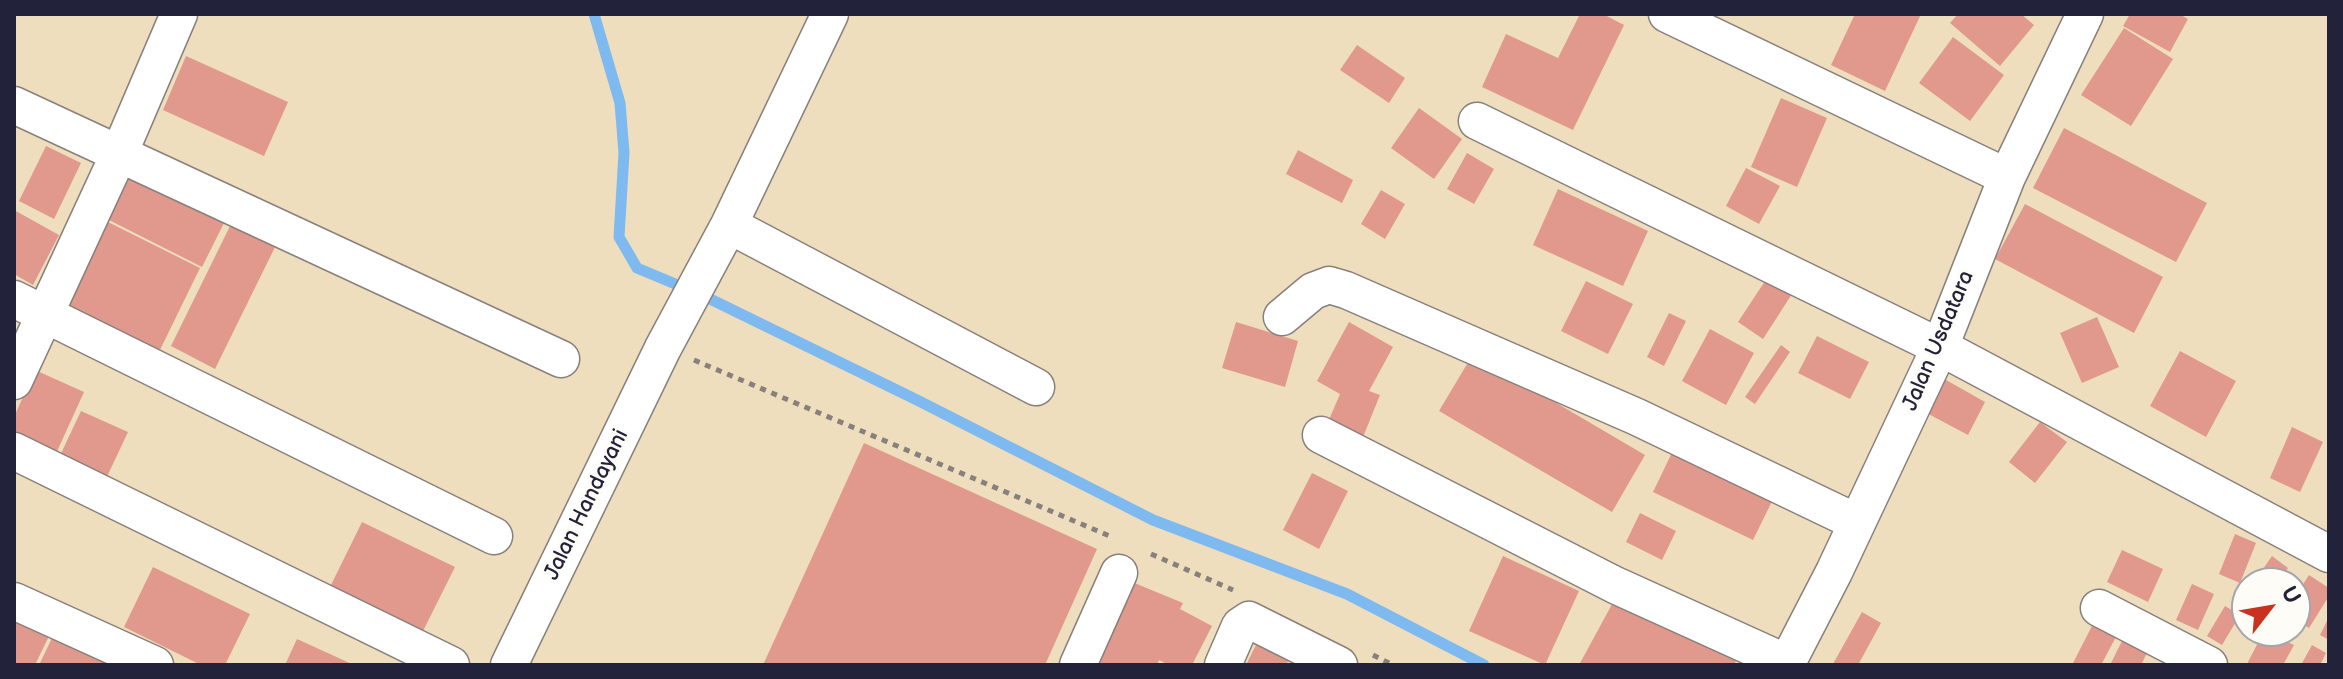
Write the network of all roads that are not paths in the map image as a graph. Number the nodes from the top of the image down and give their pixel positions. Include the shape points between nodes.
1 (179, 14) edge
2 (830, 14) edge
3 (1667, 14) edge
4 (2085, 14) edge
5 (14, 105) edge
6 (1477, 121) dead end
7 (119, 154) junction
8 (2007, 177) junction
9 (729, 225) junction
10 (30, 307) edge
11 (1282, 317) dead end
12 (1940, 347) junction
13 (561, 359) dead end
14 (14, 381) edge
15 (1036, 387) dead end
16 (1321, 435) dead end
17 (14, 451) edge
18 (1856, 522) junction
19 (494, 536) dead end
20 (2329, 554) edge
21 (1119, 556) road end
22 (14, 601) edge
23 (2099, 608) dead end
24 (1352, 658) edge
25 (1787, 664) edge
26 (155, 665) edge
27 (451, 665) edge
28 (509, 665) edge
29 (1078, 665) edge
30 (1223, 665) edge
31 (2209, 665) edge

1 - 7 street
2 - 9 street
3 - 8 street
4 - 8 street, Jalan Usdatara
5 - 7 street
6 - 12 street
7 - 10 street
7 - 13 street
8 - 12 street, Jalan Usdatara
9 - 15 street
9 - 28 street, Jalan Handayani
10 - 14 street
10 - 19 street
11 - 18 street via 1313,291 1329,285 1346,290 1637,417
12 - 18 street, Jalan Usdatara
12 - 20 street
16 - 25 street via 1615,585
17 - 27 street
18 - 25 street, Jalan Usdatara
21 - 29 street
22 - 26 street
23 - 31 street
24 - 30 street via 1254,622 1239,607

